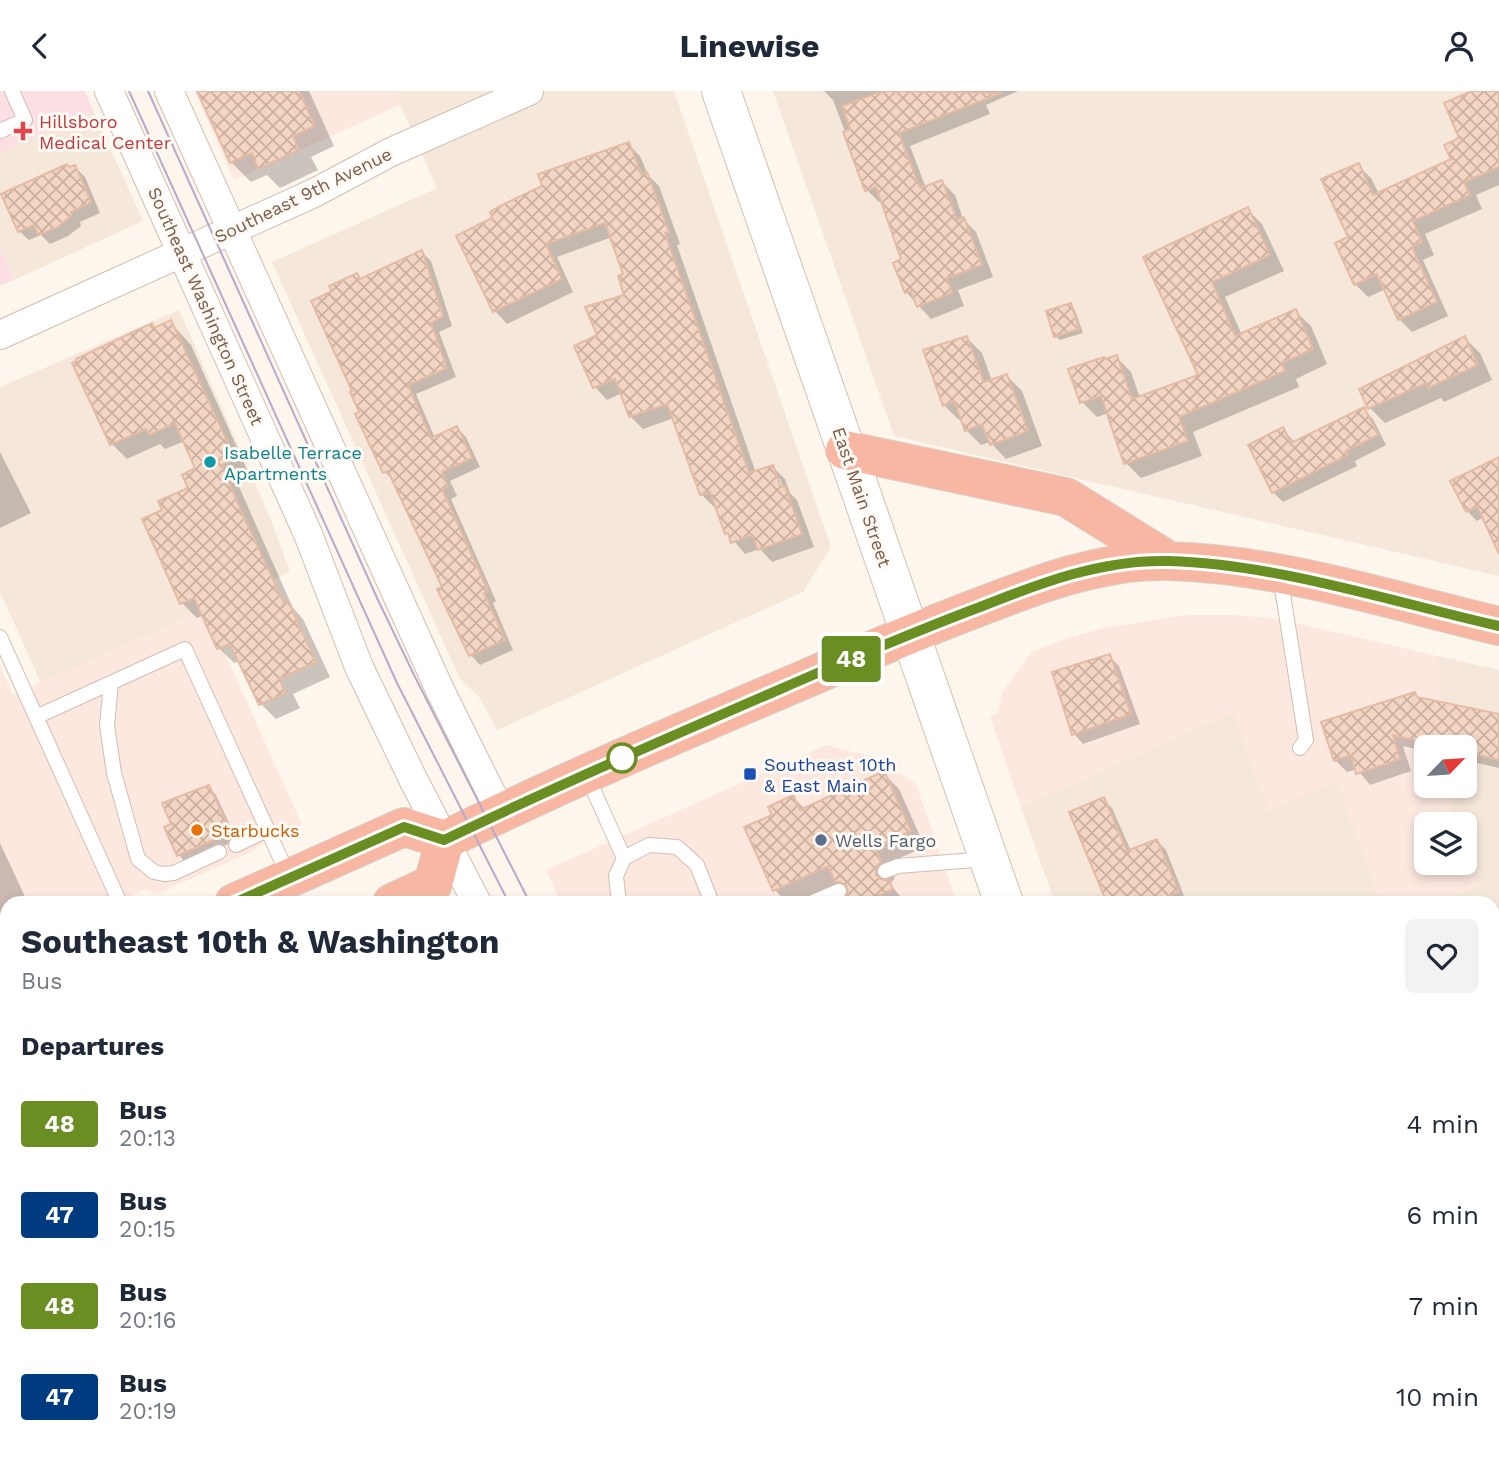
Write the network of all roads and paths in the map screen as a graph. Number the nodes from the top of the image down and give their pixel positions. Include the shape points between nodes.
1 (12, 91) edge
2 (109, 91) edge
3 (169, 91) edge
4 (529, 91) edge
5 (721, 91) edge
6 (0, 131) edge
7 (231, 230) junction
8 (182, 253) junction
9 (0, 335) edge
10 (845, 450) junction
11 (1168, 561) junction
12 (1280, 574) junction
13 (1499, 627) edge
14 (910, 634) junction
15 (0, 637) edge
16 (111, 683) junction
17 (36, 717) junction
18 (1300, 748) dead end
19 (586, 774) junction
20 (501, 813) junction
21 (267, 830) junction
22 (444, 840) junction
23 (236, 845) dead end
24 (219, 852) dead end
25 (624, 858) junction
26 (988, 859) junction
27 (885, 871) dead end
28 (290, 878) junction
29 (839, 891) dead end
30 (117, 896) edge
31 (250, 896) edge
32 (407, 896) edge
33 (473, 896) edge
34 (618, 896) edge
35 (709, 896) edge
36 (827, 896) edge
37 (1001, 896) edge

1 - 6 lane via 25,120
2 - 8 street, Southeast Washington Street
3 - 7 street
4 - 7 street, Southeast 9th Avenue
5 - 10 street, East Main Street
7 - 8 street, Southeast 9th Avenue
7 - 20 street via 440,690
8 - 9 street, Southeast 9th Avenue
8 - 22 street, Southeast Washington Street via 308,534 359,667
10 - 11 highway via 1066,497
10 - 14 street, East Main Street
11 - 12 highway
11 - 14 highway via 1132,562 1055,579
12 - 13 highway
12 - 18 lane via 1306,740
14 - 19 highway
14 - 26 street, East Main Street
15 - 17 lane
16 - 17 lane
16 - 21 lane via 185,649
16 - 24 lane via 107,725 114,773 138,859 153,872 164,874
17 - 30 lane
19 - 20 highway
19 - 25 lane
20 - 22 highway
21 - 23 lane
21 - 28 lane
22 - 28 highway via 404,827
22 - 32 highway via 433,884
22 - 33 street, Southeast Washington Street
25 - 34 lane via 616,876
25 - 35 lane via 649,845 677,847 697,865
26 - 27 lane
26 - 37 street, East Main Street
28 - 31 highway
29 - 36 lane

